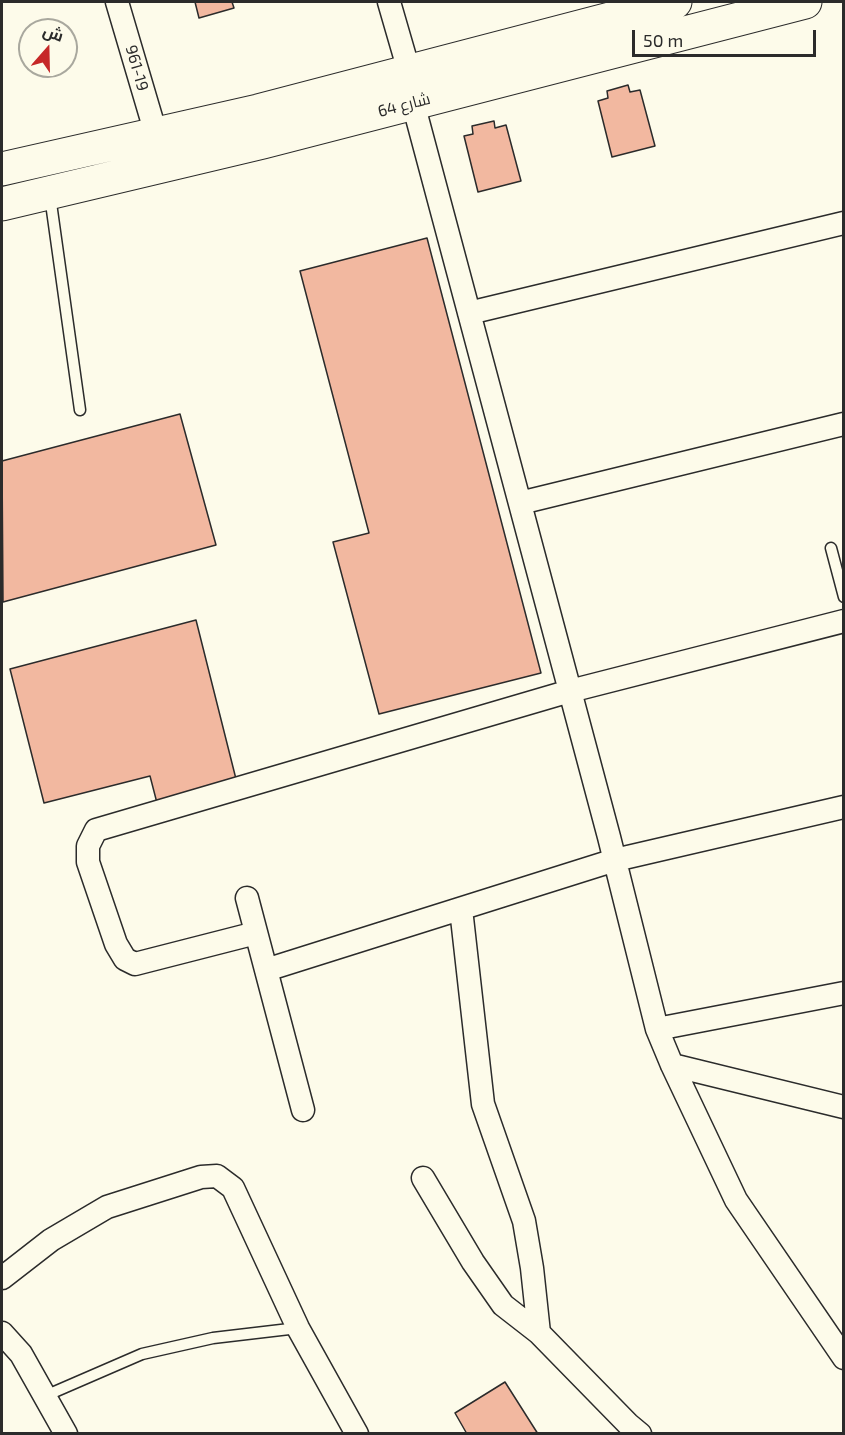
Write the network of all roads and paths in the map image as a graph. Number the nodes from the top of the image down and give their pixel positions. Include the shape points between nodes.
1 (117, 2) edge
2 (389, 2) edge
3 (675, 2) edge
4 (805, 2) edge
5 (593, 12) edge
6 (410, 71) junction
7 (413, 103) junction
8 (156, 134) junction
9 (2, 169) edge
10 (50, 193) junction
11 (2, 204) edge
12 (843, 223) edge
13 (469, 312) junction
14 (80, 410) dead end
15 (843, 424) edge
16 (520, 504) junction
17 (831, 548) dead end
18 (843, 597) edge
19 (843, 621) edge
20 (570, 691) junction
21 (843, 807) edge
22 (615, 860) junction
23 (247, 898) dead end
24 (461, 909) junction
25 (256, 933) junction
26 (266, 970) junction
27 (843, 993) edge
28 (657, 1029) junction
29 (672, 1065) junction
30 (843, 1107) edge
31 (303, 1110) dead end
32 (423, 1178) dead end
33 (2, 1278) edge
34 (298, 1328) junction
35 (2, 1333) edge
36 (539, 1333) junction
37 (843, 1358) edge
38 (45, 1396) junction
39 (66, 1434) edge
40 (357, 1434) edge
41 (640, 1434) edge

1 - 8 street, 961-19
2 - 6 street
3 - 5 main road, شارع 64
4 - 7 main road, شارع 64
5 - 6 main road, شارع 64
6 - 8 main road, شارع 64
7 - 10 main road, شارع 64
7 - 13 street
8 - 9 main road, شارع 64
10 - 11 main road, شارع 64
10 - 14 lane
12 - 13 street
13 - 16 street
15 - 16 street
16 - 20 street
17 - 18 lane
19 - 20 street
20 - 22 street
20 - 25 street via 96,830 88,846 87,862 125,959 135,964
21 - 22 street
22 - 24 street
22 - 28 street
23 - 25 street
24 - 26 street
24 - 36 street via 483,1104 524,1221
25 - 26 street
26 - 31 street
27 - 28 street
28 - 29 street
29 - 30 street
29 - 37 street via 736,1200
32 - 36 street via 503,1305
33 - 34 street via 51,1240 107,1207 201,1177 217,1176 233,1188
34 - 38 lane via 213,1338 142,1354
34 - 40 street
35 - 38 street via 21,1354
36 - 41 street
38 - 39 street

